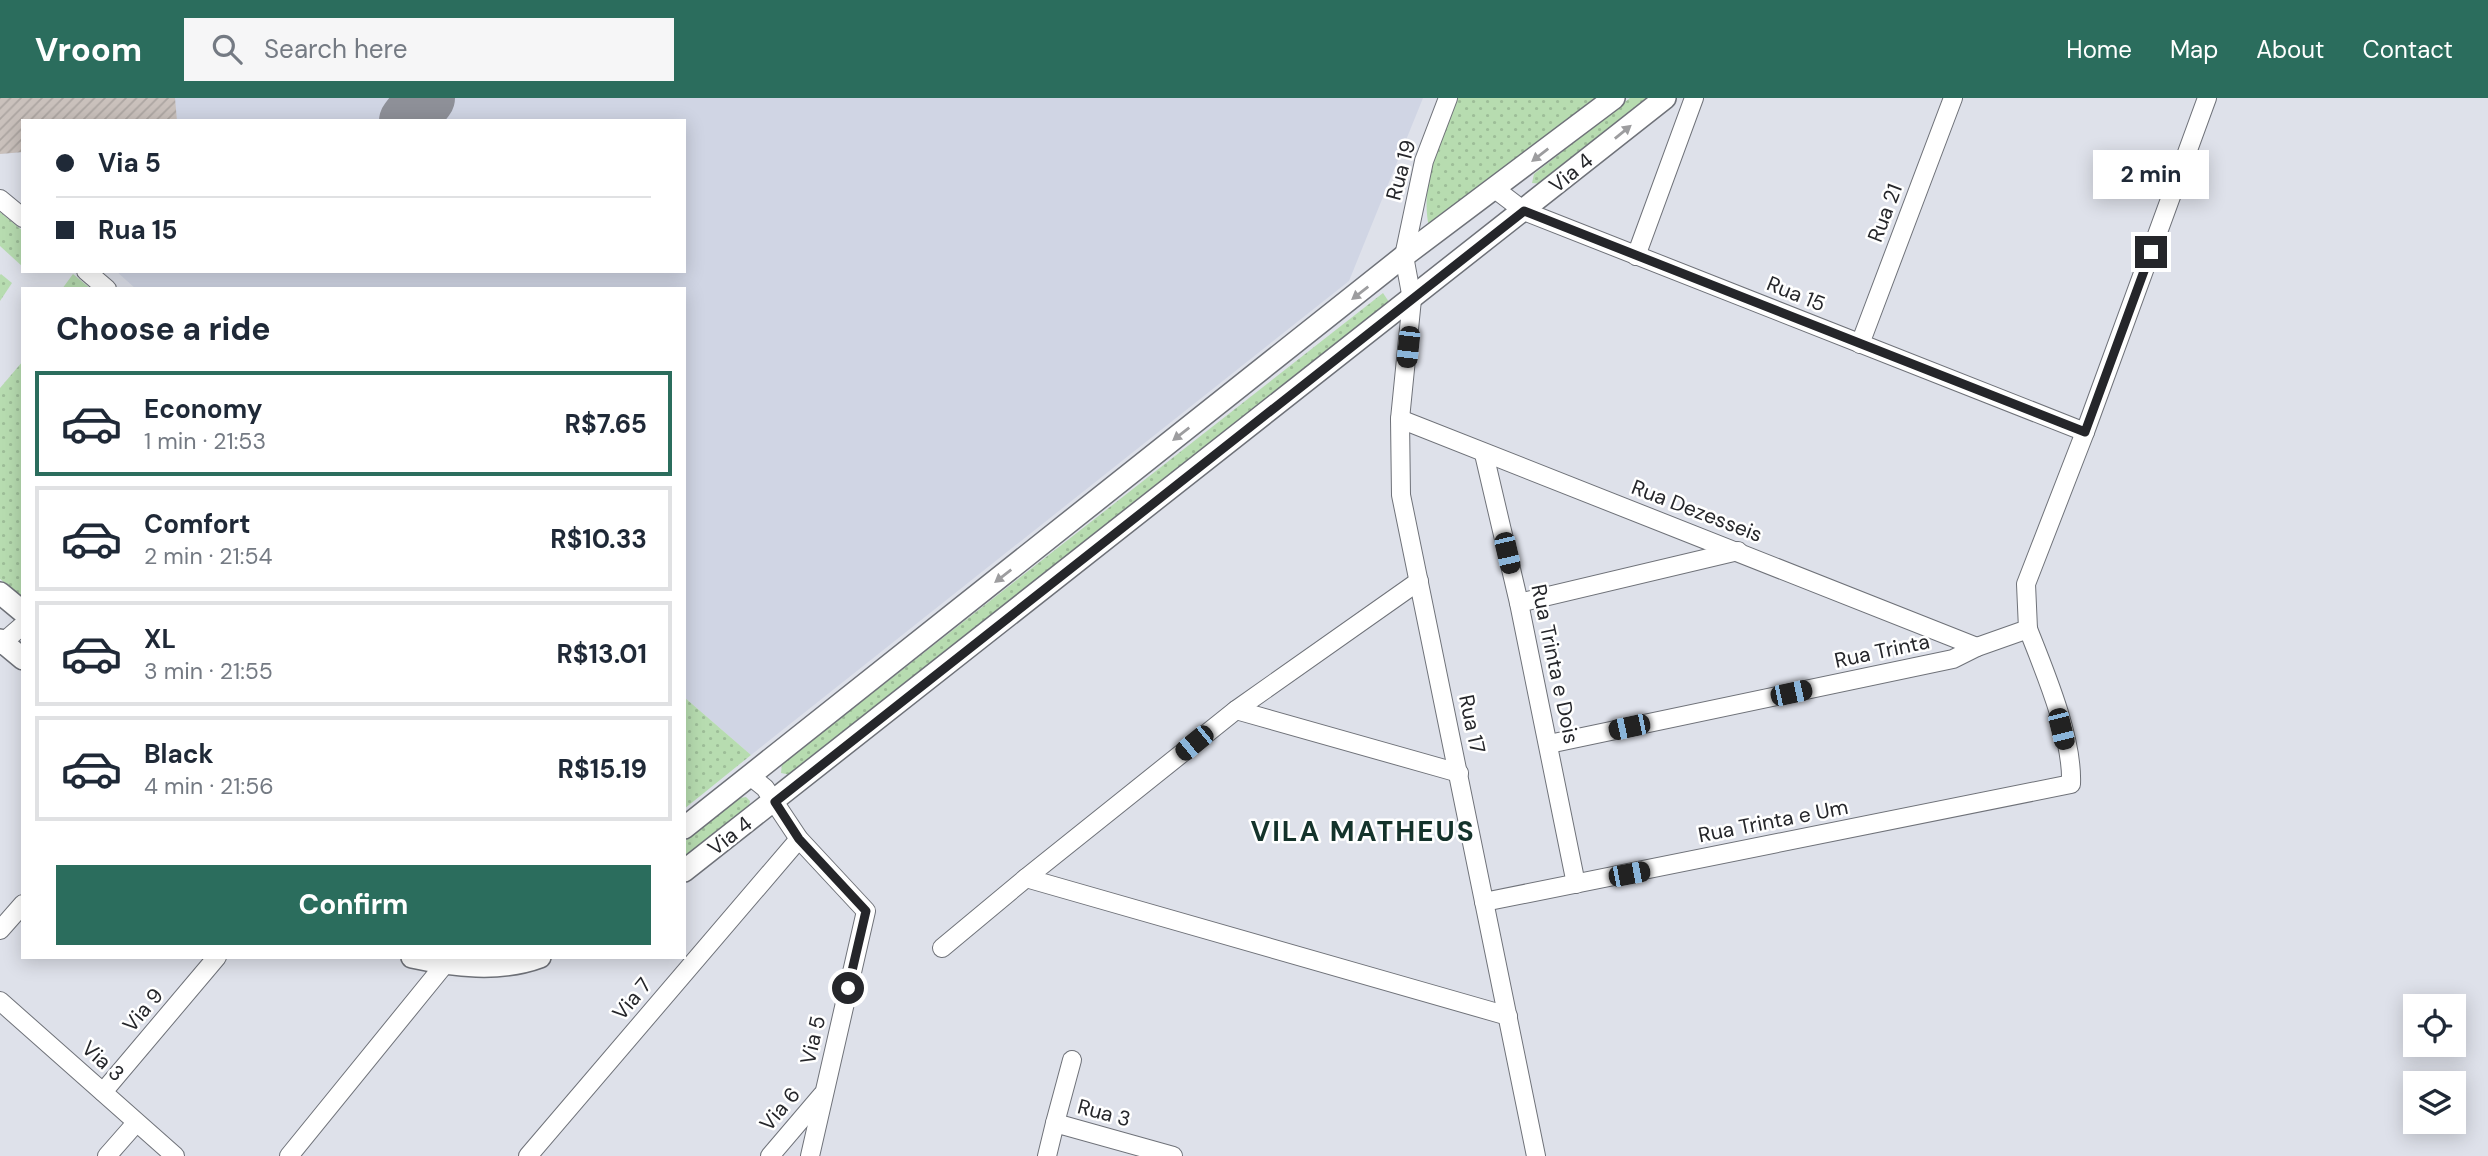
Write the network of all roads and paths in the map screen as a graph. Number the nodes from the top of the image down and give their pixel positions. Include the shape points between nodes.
1 (1448, 98) edge
2 (1614, 98) edge
3 (1665, 98) edge
4 (1694, 98) edge
5 (1953, 98) edge
6 (2207, 98) edge
7 (1495, 189) junction
8 (0, 199) edge
9 (1524, 211) junction
10 (21, 216) edge
11 (1404, 256) junction
12 (1636, 256) junction
13 (88, 273) edge
14 (105, 287) edge
15 (1412, 299) junction
16 (1860, 344) junction
17 (1400, 419) junction
18 (2085, 432) junction
19 (1484, 454) junction
20 (1738, 551) junction
21 (1419, 580) junction
22 (0, 593) edge
23 (1519, 603) junction
24 (21, 610) edge
25 (21, 627) edge
26 (2028, 629) junction
27 (1, 642) edge
28 (1977, 647) junction
29 (21, 657) edge
30 (1236, 710) junction
31 (1549, 744) junction
32 (1459, 773) junction
33 (750, 776) junction
34 (775, 802) junction
35 (686, 826) edge
36 (799, 839) junction
37 (686, 869) edge
38 (1026, 878) junction
39 (1576, 884) junction
40 (1484, 902) junction
41 (21, 906) edge
42 (0, 930) edge
43 (942, 948) dead end
44 (215, 959) edge
45 (421, 959) edge
46 (530, 959) edge
47 (445, 964) junction
48 (0, 1001) edge
49 (1508, 1016) junction
50 (1072, 1060) dead end
51 (825, 1091) junction
52 (103, 1092) junction
53 (136, 1122) junction
54 (1055, 1123) junction
55 (107, 1156) edge
56 (175, 1156) edge
57 (289, 1156) edge
58 (528, 1156) edge
59 (770, 1156) edge
60 (810, 1156) edge
61 (1047, 1156) edge
62 (1173, 1156) edge
63 (1536, 1156) edge

1 - 11 street, Rua 19 via 1424,161
2 -> 7 street, Via 4
9 -> 3 street, Via 4
4 - 12 street
5 - 16 street, Rua 21
6 - 18 street
7 - 9 street, Rua 15
7 - 11 street, Via 4
8 - 10 street
9 - 12 street, Rua 15
9 - 15 street, Via 4
11 - 15 street, Rua 17
11 -> 33 street, Via 4
12 - 16 street, Rua 15
13 - 14 street
15 - 17 street, Rua 17
15 - 34 street, Via 4
16 - 18 street, Rua 15
17 - 19 street, Rua Dezesseis
17 - 21 street, Rua 17 via 1401,495
18 - 26 street via 2026,584
19 - 20 street, Rua Dezesseis
19 - 23 street, Rua Trinta e Dois
20 - 23 street
20 - 28 street, Rua Dezesseis
21 - 30 street
21 - 32 street, Rua 17
22 - 24 street
23 - 31 street, Rua Trinta e Dois
25 - 27 street
26 - 28 street
26 - 39 street, Rua Trinta e Um via 2051,688 2071,784
27 - 29 street
28 - 31 street, Rua Trinta via 1953,659
30 - 32 street
30 - 38 street
31 - 39 street, Rua Trinta e Dois
32 - 40 street, Rua 17
33 - 34 street, Via 5
33 - 35 street, Via 4
34 - 36 street, Via 5
34 - 37 street, Via 4
36 - 51 street, Via 5 via 866,911
36 - 58 street, Via 7
38 - 43 street
38 - 49 street
39 - 40 street, Rua Trinta e Um
40 - 49 street, Rua 17
41 - 42 street
44 - 52 street, Via 9
45 - 47 street
46 - 47 street via 495,966
47 - 57 street
48 - 52 street, Via 3
49 - 63 street, Rua 17
50 - 54 street
51 - 59 street, Via 6
51 - 60 street, Via 5
52 - 53 street, Via 3
53 - 55 street
53 - 56 street, Via 3
54 - 61 street, Rua 3
54 - 62 street, Rua 3

